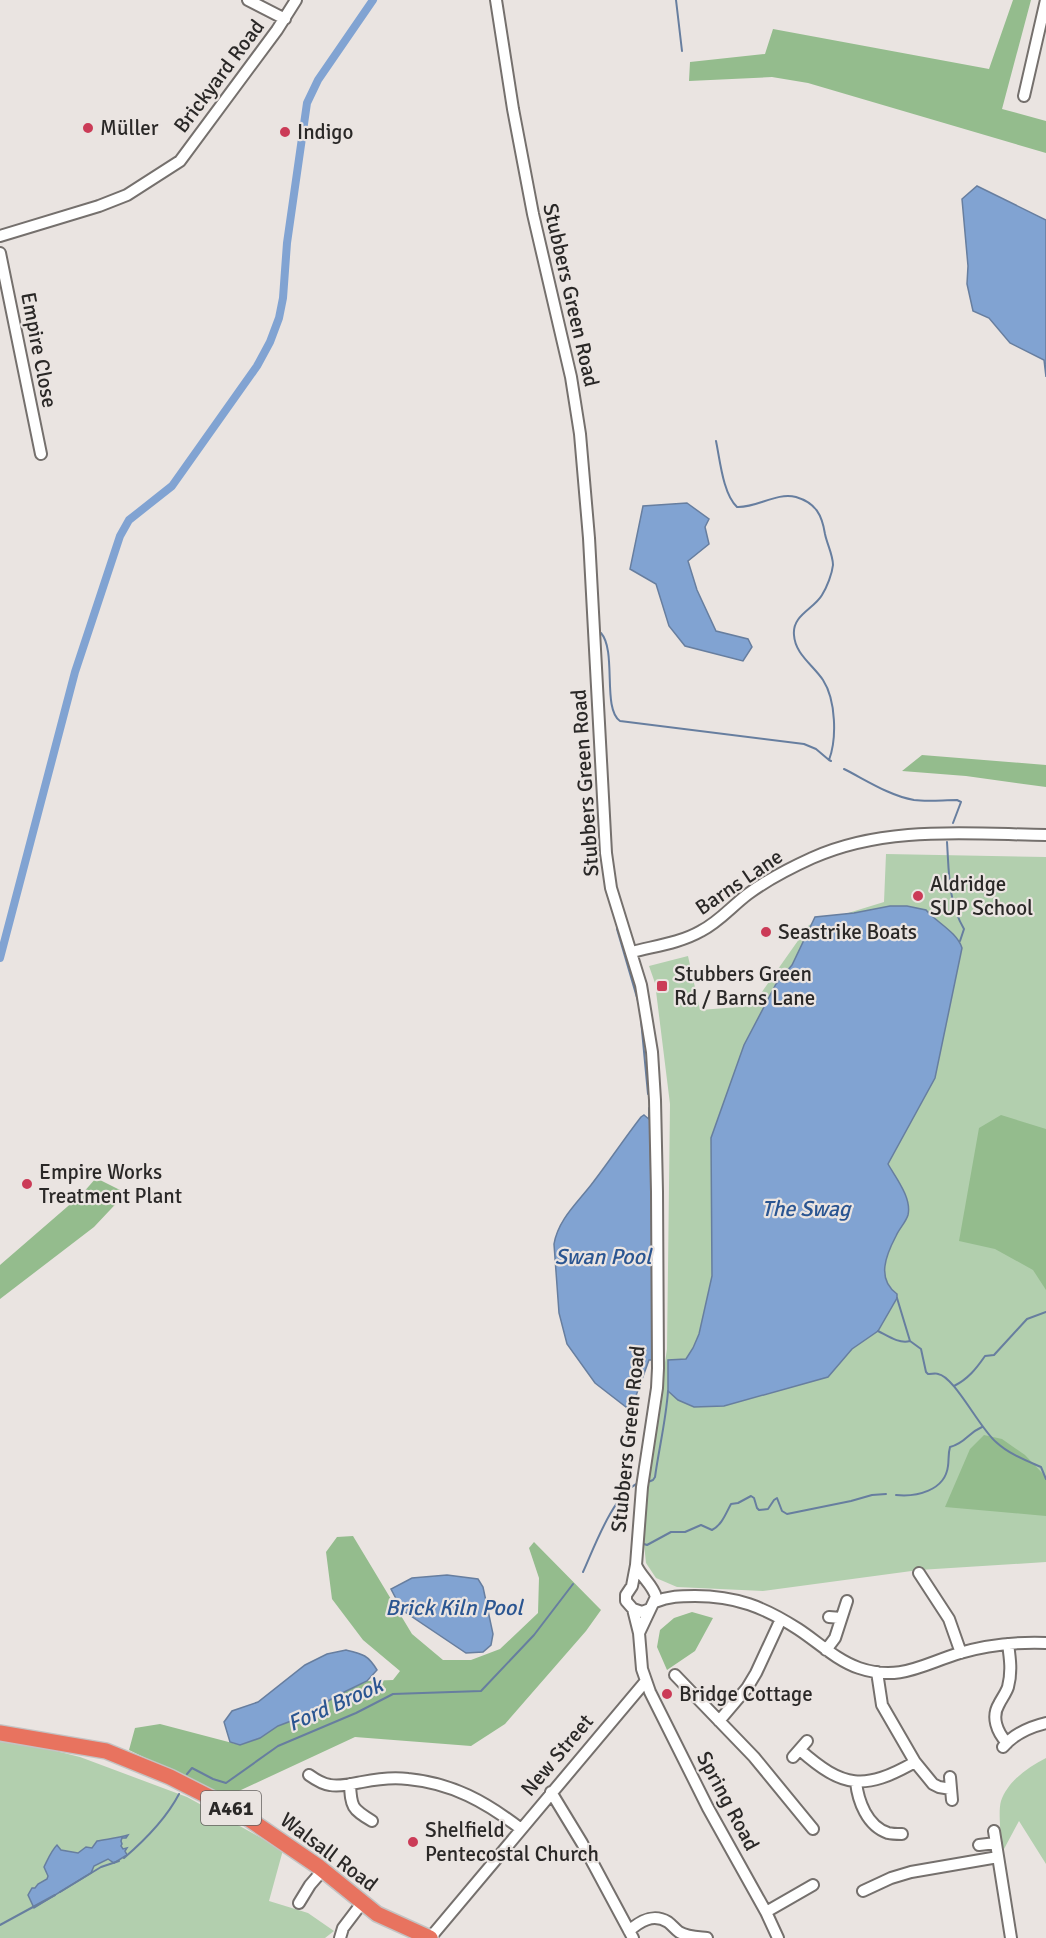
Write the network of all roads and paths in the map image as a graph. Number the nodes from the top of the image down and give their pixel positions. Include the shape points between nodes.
1 (248, 0) edge
2 (296, 0) edge
3 (496, 0) edge
4 (1046, 0) edge
5 (285, 19) junction
6 (1024, 96) dead end
7 (0, 236) edge
8 (0, 254) edge
9 (41, 454) dead end
10 (1046, 835) edge
11 (632, 952) junction
12 (636, 1565) junction
13 (919, 1573) dead end
14 (632, 1586) junction
15 (651, 1586) junction
16 (933, 1595) junction
17 (669, 1596) junction
18 (847, 1601) dead end
19 (923, 1602) dead end
20 (653, 1605) junction
21 (633, 1609) junction
22 (829, 1617) dead end
23 (841, 1618) junction
24 (781, 1619) junction
25 (639, 1633) junction
26 (1046, 1643) edge
27 (1008, 1644) junction
28 (826, 1650) junction
29 (961, 1653) junction
30 (877, 1672) junction
31 (681, 1677) dead end
32 (645, 1682) junction
33 (719, 1721) junction
34 (1046, 1723) edge
35 (0, 1733) edge
36 (800, 1749) dead end
37 (915, 1762) junction
38 (309, 1775) dead end
39 (856, 1782) junction
40 (350, 1784) junction
41 (951, 1789) dead end
42 (551, 1792) junction
43 (372, 1821) dead end
44 (813, 1825) dead end
45 (520, 1829) junction
46 (994, 1831) dead end
47 (902, 1834) dead end
48 (996, 1843) junction
49 (979, 1845) dead end
50 (998, 1857) junction
51 (323, 1870) junction
52 (813, 1884) dead end
53 (875, 1885) junction
54 (863, 1891) dead end
55 (881, 1896) dead end
56 (299, 1903) dead end
57 (362, 1903) junction
58 (766, 1912) junction
59 (345, 1934) edge
60 (631, 1935) edge
61 (430, 1938) edge
62 (707, 1938) edge
63 (778, 1938) edge
64 (1011, 1938) edge

1 - 5 street
2 - 5 street, Brickyard Road
3 - 11 street, Stubbers Green Road via 532,214 571,377 580,434 606,853 611,888
4 - 6 street
5 - 7 street, Brickyard Road via 180,161 127,195
8 - 9 street, Empire Close
10 - 11 street, Barns Lane via 919,834 852,844 779,875 689,937
11 - 12 street, Stubbers Green Road via 651,1041 657,1192 657,1388 642,1487
12 - 14 street, Stubbers Green Road
12 - 15 street
13 - 16 street
14 - 15 street
14 - 21 street via 626,1600
15 - 17 street
15 - 20 street via 656,1597
16 - 19 street
16 - 29 street via 949,1619
17 - 20 street
17 - 24 street via 733,1598
18 - 23 street
20 - 21 street via 642,1612
20 - 25 street
21 - 25 street
22 - 23 street
23 - 28 street via 835,1638
24 - 28 street
24 - 33 street via 751,1681
25 - 32 street
26 - 27 street
27 - 29 street
27 - 34 street via 1011,1675 1006,1694 995,1710 1001,1737 1005,1745 1029,1728
28 - 30 street via 860,1668
29 - 30 street via 908,1671
30 - 37 street via 882,1705
31 - 33 street
32 - 42 street, New Street
32 - 58 street, Spring Road
33 - 44 street
35 - 51 highway, Walsall Road / A461 via 106,1751 170,1777 237,1811
36 - 39 street via 826,1771
37 - 39 street via 892,1775
37 - 41 street via 933,1784
38 - 40 street via 333,1786
39 - 47 street via 864,1812 887,1838
40 - 43 street via 355,1811
40 - 45 street via 407,1779 436,1784 464,1792
42 - 45 street, New Street
42 - 60 street
45 - 61 street, New Street
46 - 48 street
48 - 49 street
48 - 50 street
50 - 53 street via 910,1872
50 - 64 street
51 - 56 street
51 - 57 highway, Walsall Road / A461
52 - 58 street
53 - 54 street
53 - 55 street
57 - 59 street
57 - 61 highway, Walsall Road / A461
58 - 63 street, Spring Road
60 - 62 street via 640,1921 650,1918 666,1921 681,1933

